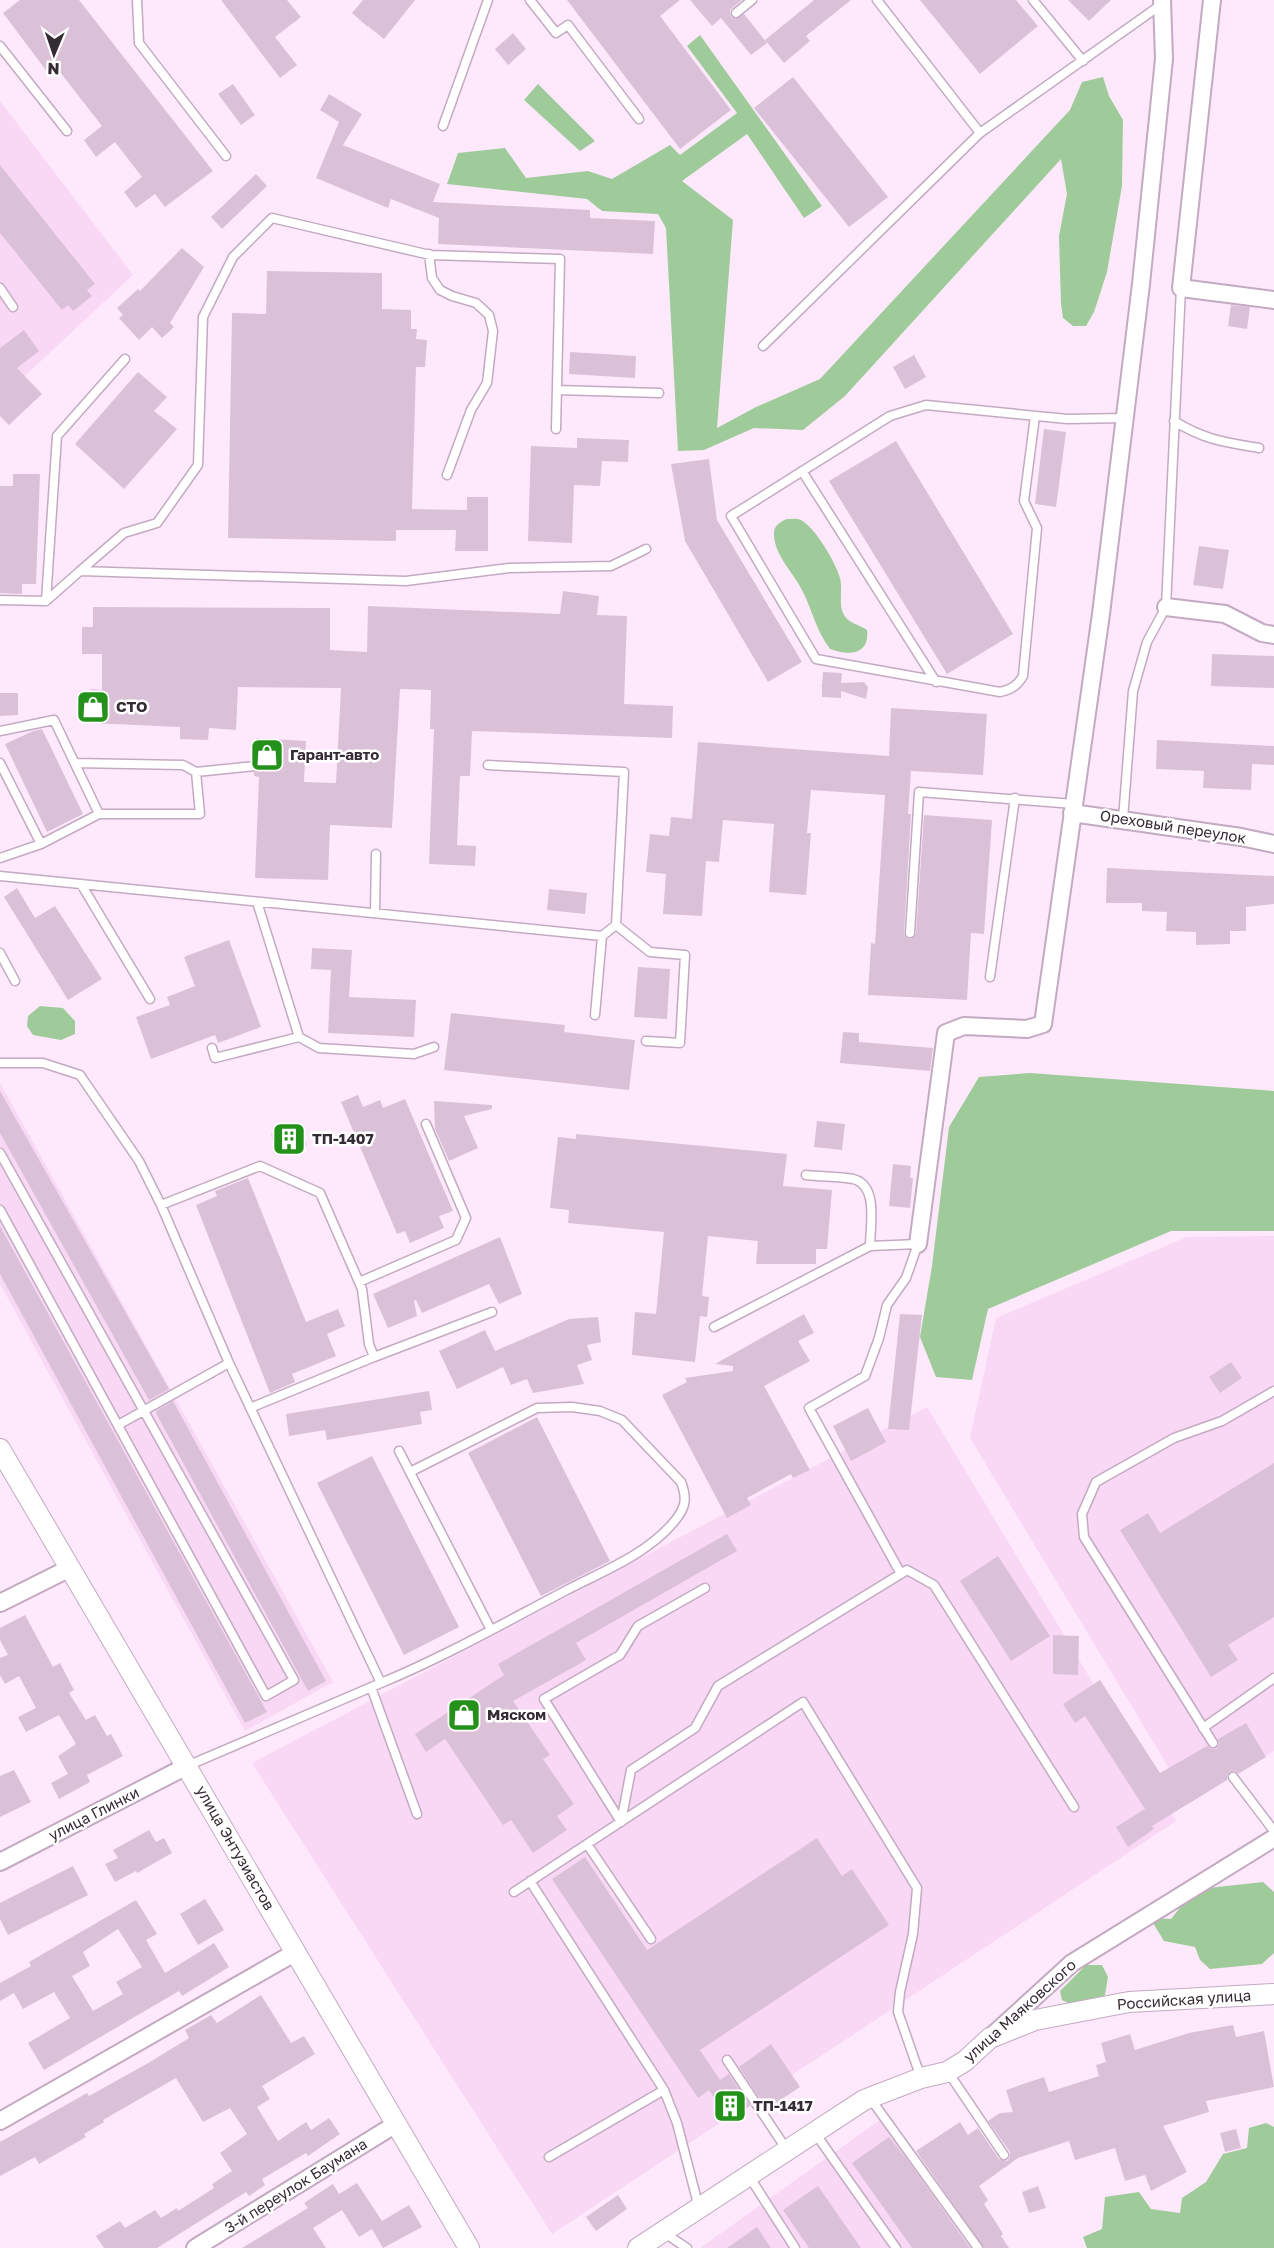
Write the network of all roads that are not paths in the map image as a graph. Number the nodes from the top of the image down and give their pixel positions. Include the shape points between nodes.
1 (137, 0) edge
2 (488, 0) edge
3 (530, 0) edge
4 (752, 0) edge
5 (877, 0) edge
6 (1033, 0) edge
7 (1212, 0) edge
8 (1162, 2) edge
9 (736, 13) dead end
10 (0, 46) edge
11 (1083, 61) junction
12 (639, 119) dead end
13 (443, 126) dead end
14 (67, 131) dead end
15 (980, 133) junction
16 (226, 156) dead end
17 (429, 254) junction
18 (0, 288) edge
19 (1181, 288) junction
20 (1274, 300) edge
21 (13, 307) dead end
22 (763, 346) dead end
23 (125, 359) dead end
24 (557, 390) junction
25 (659, 393) dead end
26 (1035, 416) junction
27 (1126, 418) junction
28 (1174, 421) junction
29 (556, 429) dead end
30 (1259, 447) dead end
31 (802, 471) junction
32 (447, 475) dead end
33 (645, 549) dead end
34 (80, 571) junction
35 (0, 600) edge
36 (46, 601) junction
37 (1166, 607) junction
38 (1274, 635) edge
39 (936, 682) junction
40 (0, 731) edge
41 (0, 763) edge
42 (75, 763) junction
43 (488, 765) dead end
44 (255, 766) dead end
45 (196, 771) junction
46 (1015, 798) junction
47 (1073, 808) junction
48 (99, 814) junction
49 (1123, 819) junction
50 (41, 844) junction
51 (1274, 844) edge
52 (376, 854) dead end
53 (0, 858) edge
54 (0, 876) edge
55 (81, 884) junction
56 (257, 902) junction
57 (375, 913) junction
58 (616, 925) junction
59 (910, 933) dead end
60 (602, 936) junction
61 (0, 953) edge
62 (990, 977) dead end
63 (15, 981) dead end
64 (150, 999) dead end
65 (595, 1016) dead end
66 (299, 1037) junction
67 (646, 1041) dead end
68 (434, 1047) dead end
69 (212, 1048) dead end
70 (0, 1063) edge
71 (426, 1124) dead end
72 (0, 1153) edge
73 (806, 1175) dead end
74 (161, 1205) junction
75 (0, 1210) edge
76 (918, 1244) junction
77 (870, 1246) junction
78 (359, 1282) junction
79 (492, 1312) dead end
80 (714, 1328) dead end
81 (374, 1358) junction
82 (229, 1363) junction
83 (1274, 1392) edge
84 (250, 1408) junction
85 (144, 1411) junction
86 (118, 1425) junction
87 (0, 1449) edge
88 (399, 1451) dead end
89 (410, 1472) junction
90 (70, 1568) junction
91 (901, 1574) junction
92 (705, 1588) dead end
93 (0, 1603) edge
94 (491, 1630) junction
95 (1274, 1678) edge
96 (381, 1683) junction
97 (371, 1687) junction
98 (1203, 1728) junction
99 (1213, 1743) dead end
100 (187, 1766) junction
101 (1233, 1777) dead end
102 (1074, 1807) dead end
103 (417, 1814) dead end
104 (621, 1822) junction
105 (1274, 1831) edge
106 (1274, 1838) edge
107 (587, 1844) junction
108 (0, 1862) edge
109 (531, 1881) junction
110 (514, 1892) dead end
111 (651, 1939) dead end
112 (296, 1952) junction
113 (1274, 1994) edge
114 (990, 2037) junction
115 (727, 2061) dead end
116 (947, 2072) junction
117 (921, 2078) junction
118 (664, 2091) junction
119 (870, 2097) junction
120 (0, 2121) edge
121 (396, 2124) junction
122 (814, 2132) junction
123 (787, 2150) junction
124 (1004, 2155) dead end
125 (549, 2157) dead end
126 (749, 2176) junction
127 (699, 2208) junction
128 (667, 2235) junction
129 (195, 2248) edge
130 (469, 2248) edge
131 (638, 2248) edge
132 (677, 2248) edge
133 (687, 2248) edge
134 (795, 2248) edge
135 (896, 2248) edge
136 (978, 2248) edge

1 - 16 lane via 140,43
2 - 13 lane
3 - 12 lane via 556,33 568,25
4 - 9 lane
5 - 15 lane
6 - 11 lane
7 - 19 street
8 - 11 lane
8 - 27 street via 1164,59
10 - 14 lane
11 - 15 lane
15 - 22 lane
17 - 24 lane via 560,259
17 - 32 lane via 432,278 440,290 476,303 489,315 493,331 487,383 471,410
17 - 34 lane via 272,218 233,257 204,317 198,465 157,523 124,533
18 - 21 lane
19 - 20 street
19 - 28 lane
23 - 36 lane via 57,436
24 - 25 lane
24 - 29 lane
26 - 27 lane
26 - 31 lane via 926,405 890,416
26 - 39 lane via 1024,501 1037,528 1023,676 1012,689 1000,692
27 - 47 street
28 - 30 lane via 1215,440
28 - 37 lane
31 - 39 lane
31 - 39 lane via 731,516 816,659
33 - 34 lane via 611,566 509,568 406,581
34 - 36 lane
35 - 36 lane
37 - 38 street via 1225,614
37 - 49 lane via 1147,642 1133,691
40 - 42 lane via 54,720
41 - 50 lane
42 - 45 lane via 183,765
42 - 48 lane
43 - 58 lane via 624,772
44 - 45 lane
45 - 48 lane via 200,814
46 - 47 lane
46 - 59 lane via 920,792
46 - 62 lane
47 - 49 street, Ореховый переулок
47 - 76 street via 1043,1024 1027,1029 964,1026 946,1033
48 - 50 lane
49 - 51 street, Ореховый переулок
50 - 53 lane
52 - 57 lane
54 - 55 lane
55 - 56 lane
55 - 64 lane
56 - 57 lane
56 - 66 lane
57 - 60 lane
58 - 60 lane
58 - 67 lane via 650,952 685,955 680,1043
60 - 65 lane
61 - 63 lane
66 - 68 lane via 319,1048 414,1054
66 - 69 lane via 215,1058
70 - 74 lane via 43,1063 80,1075 139,1161
71 - 78 lane via 466,1218 456,1240
72 - 85 lane
73 - 77 lane via 856,1180 868,1190
74 - 78 lane via 260,1166 320,1193
74 - 82 lane
75 - 86 lane
76 - 77 lane
76 - 91 lane via 906,1278 887,1305 865,1376 808,1408
77 - 80 lane
78 - 81 lane
79 - 81 lane
81 - 84 lane
82 - 84 lane
82 - 85 lane
83 - 98 lane via 1222,1421 1174,1438 1096,1482 1082,1514 1084,1536
84 - 96 lane
85 - 86 lane
85 - 86 lane via 294,1680 266,1696
87 - 90 street, улица Энтузиастов
88 - 89 lane
89 - 94 lane
89 - 94 lane via 537,1408 572,1407 600,1411 622,1420 681,1482 686,1495 682,1510 643,1550
90 - 93 street
90 - 100 street, улица Энтузиастов
91 - 102 lane via 907,1570 934,1585
91 - 104 lane via 718,1686 695,1728 631,1770
92 - 104 lane via 638,1626 620,1654 544,1699
94 - 96 lane
95 - 98 lane
96 - 97 lane
97 - 100 lane
97 - 103 lane
98 - 99 lane
100 - 108 street, улица Глинки
100 - 112 street, улица Энтузиастов
101 - 105 lane
104 - 107 lane
104 - 117 lane via 803,1702 917,1888 913,1934 898,2012
106 - 114 street, улица Маяковского via 1072,1963
107 - 109 lane
107 - 111 lane
109 - 110 lane
109 - 118 lane
112 - 120 street
112 - 121 street, улица Энтузиастов
113 - 114 street, Российская улица via 1129,2002 1035,2020
114 - 116 street, улица Маяковского
115 - 123 lane
116 - 117 street, улица Маяковского
116 - 124 lane
117 - 119 street, улица Маяковского
118 - 125 lane
118 - 127 lane via 677,2123
119 - 122 street, улица Маяковского
119 - 136 lane
121 - 129 street, 3-й переулок Баумана
121 - 130 street, улица Энтузиастов
122 - 123 street, улица Маяковского
122 - 135 lane
123 - 126 street, улица Маяковского
126 - 127 street, улица Маяковского
126 - 134 lane
127 - 128 street, улица Маяковского
128 - 131 street, улица Маяковского
128 - 132 lane
128 - 133 lane

